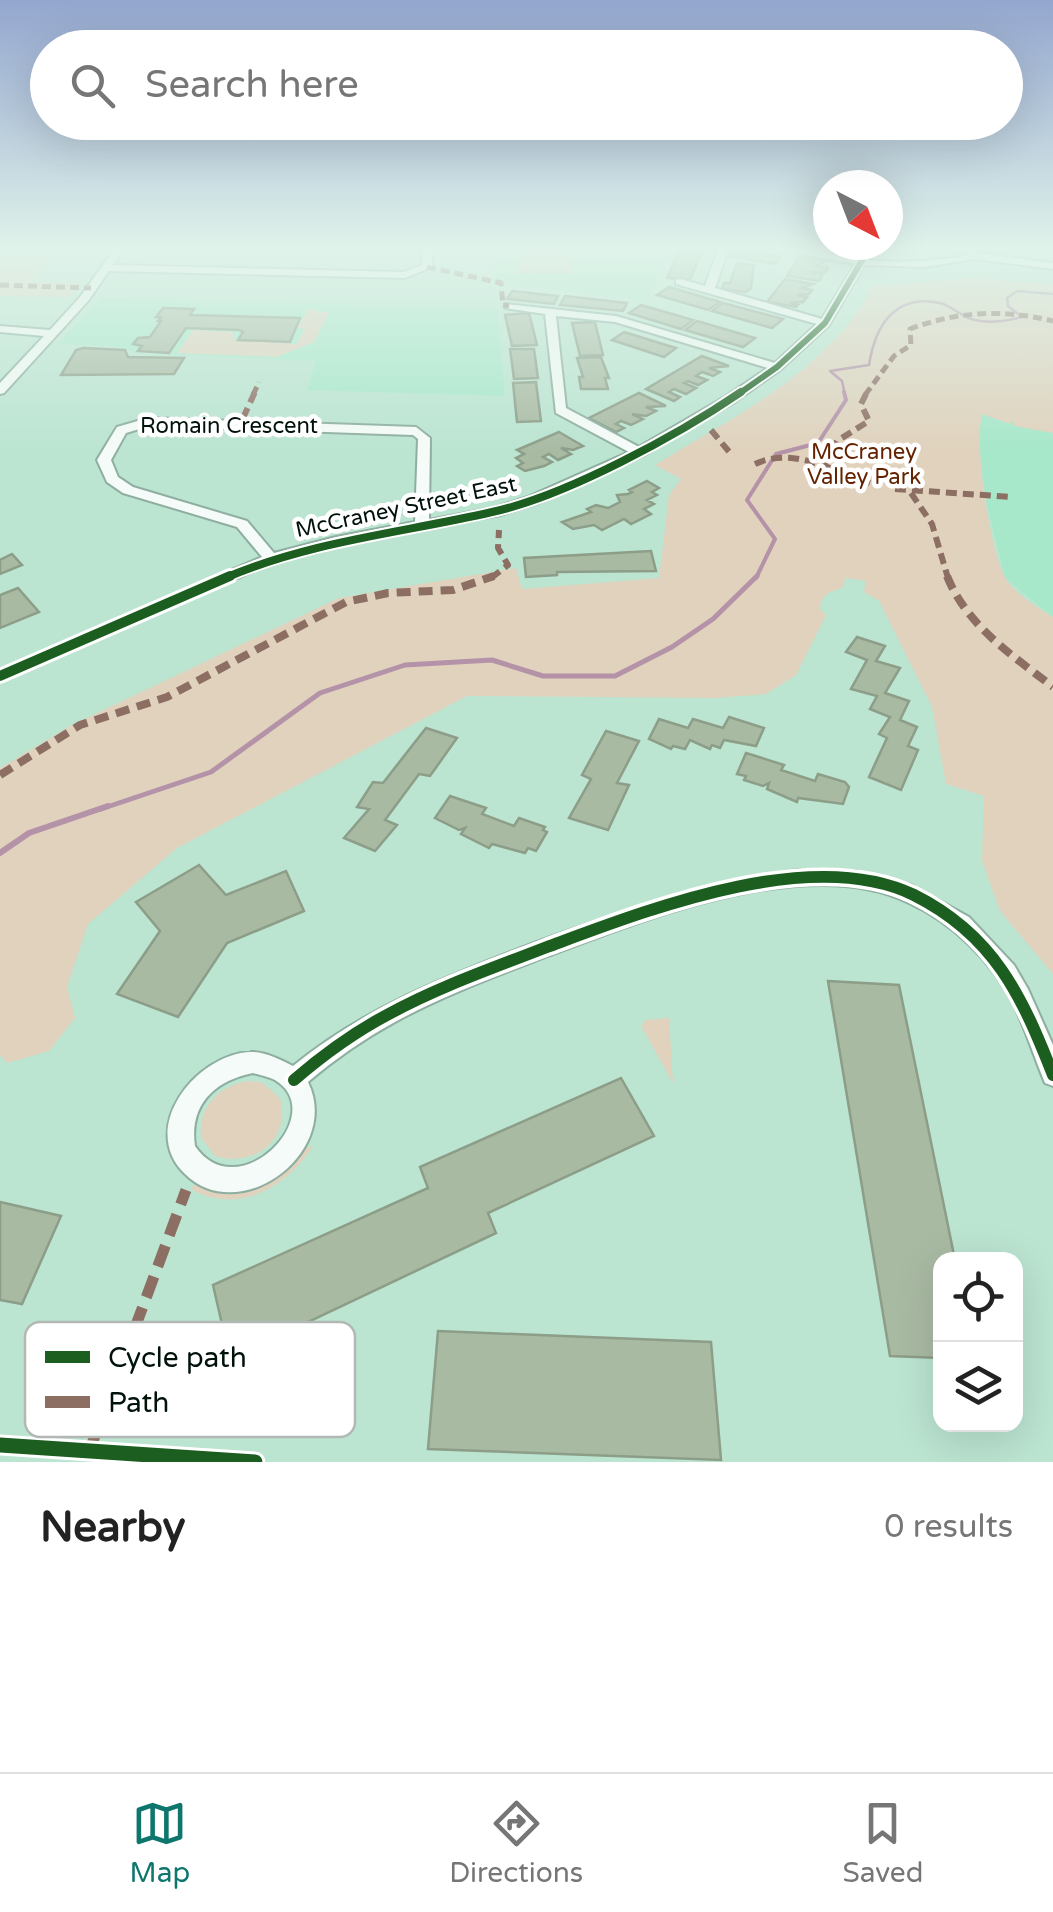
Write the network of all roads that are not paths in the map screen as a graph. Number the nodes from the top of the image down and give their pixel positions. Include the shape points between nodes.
1 (67, 315) edge
2 (550, 315) edge
3 (585, 315) edge
4 (798, 315) edge
5 (831, 315) edge
6 (826, 323) junction
7 (0, 330) edge
8 (52, 333) junction
9 (776, 367) junction
10 (0, 390) edge
11 (639, 452) junction
12 (422, 526) junction
13 (270, 558) junction
14 (0, 676) edge
15 (1053, 1075) edge
16 (294, 1080) junction

1 - 8 street
2 - 11 street via 560,410
3 - 9 street via 616,318
4 - 6 street
5 - 6 street, McCraney Street East
6 - 9 street, McCraney Street East
7 - 8 street
8 - 10 street
9 - 11 street, McCraney Street East
11 - 12 street, McCraney Street East via 534,500
12 - 13 street, McCraney Street East
12 - 13 street, Romain Crescent via 424,438 416,431 148,422 121,430 104,460 112,479 128,490 242,524
13 - 14 street, McCraney Street East
15 - 16 street via 1027,1008 974,935 897,890 809,876 682,898 492,968 392,1010
16 - 16 street via 253,1062 214,1075 198,1088 181,1122 190,1162 228,1180 280,1161 305,1115

